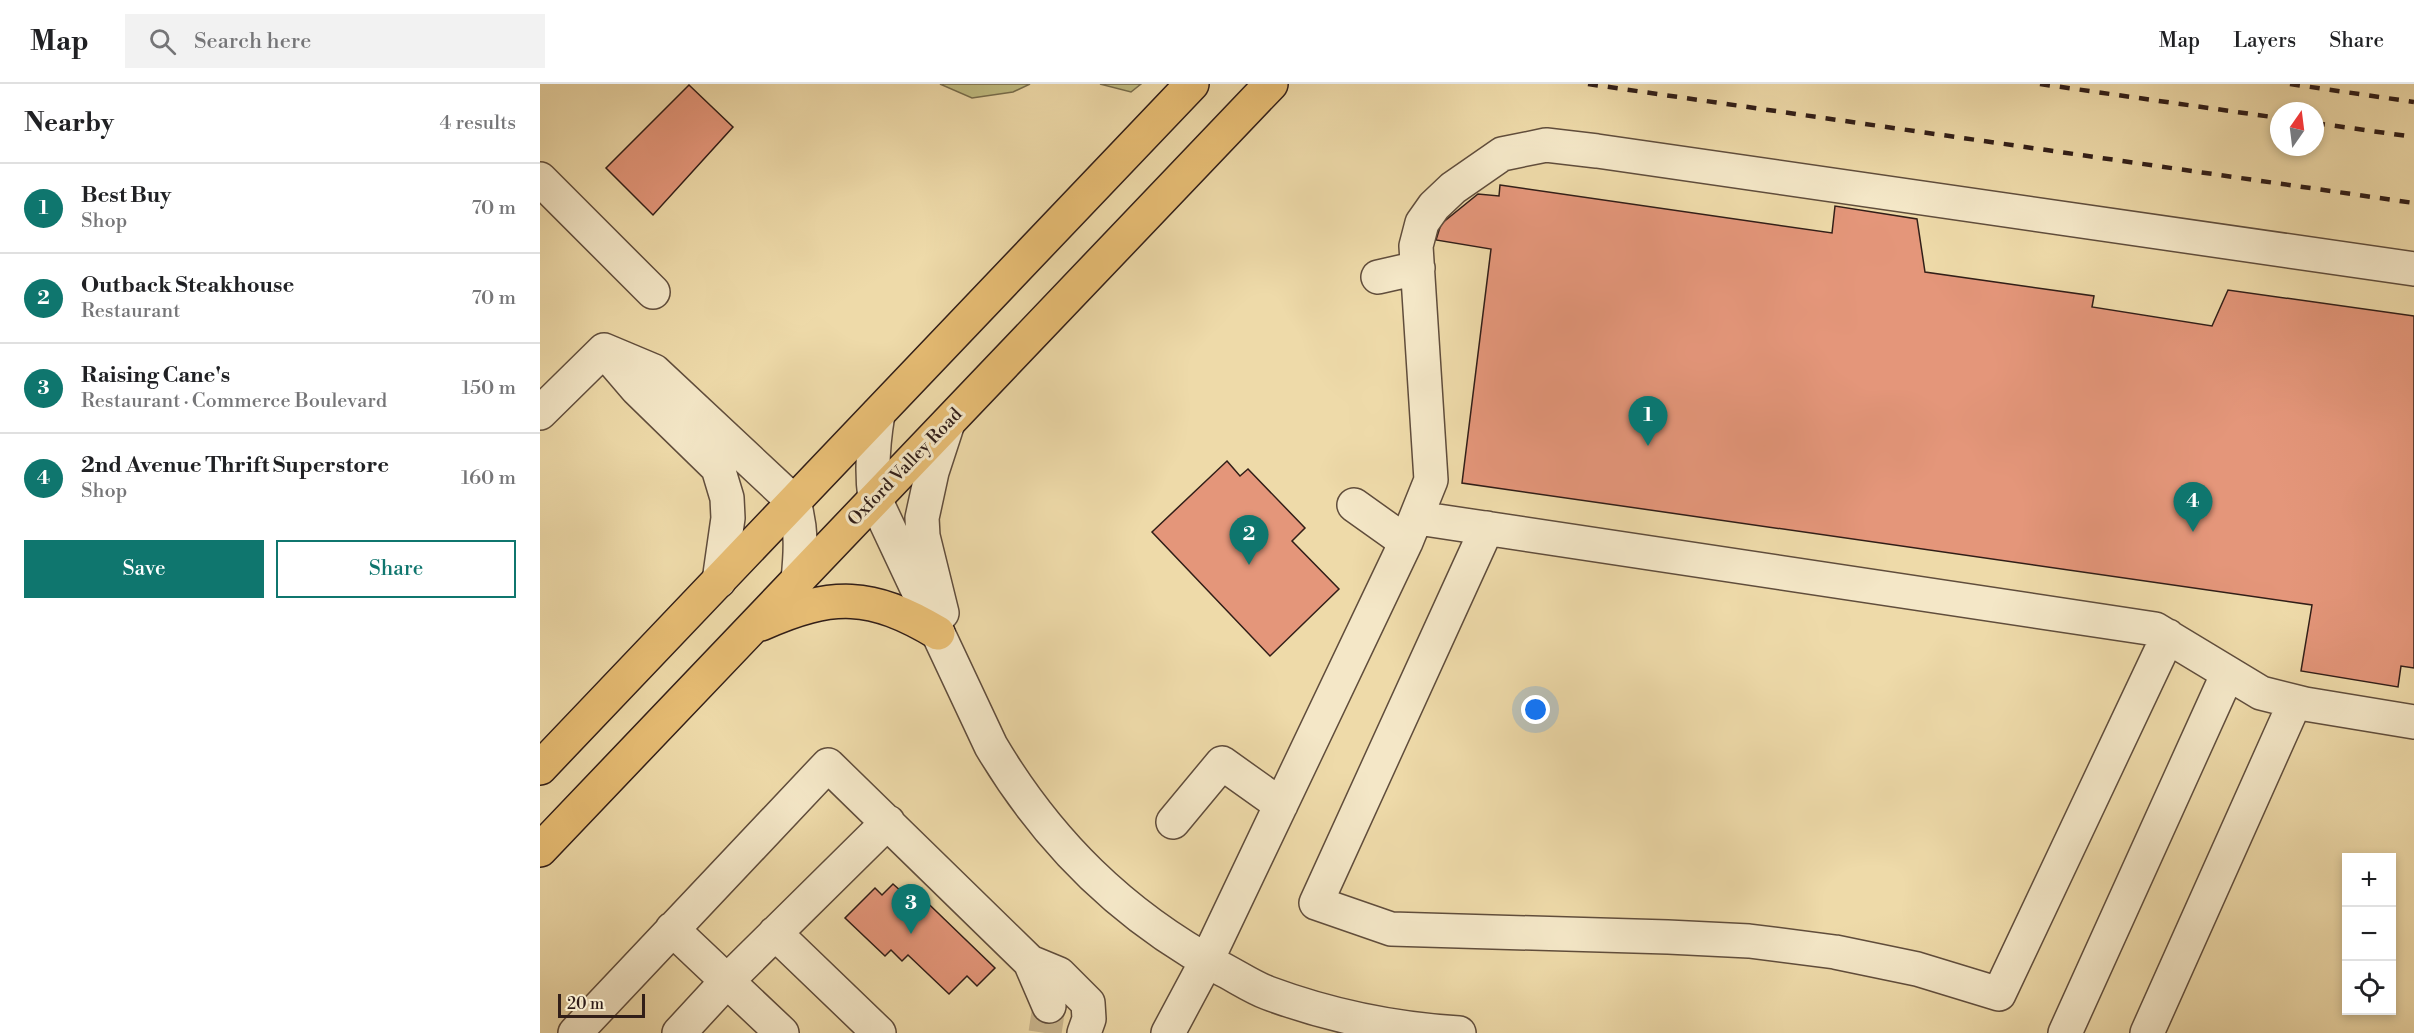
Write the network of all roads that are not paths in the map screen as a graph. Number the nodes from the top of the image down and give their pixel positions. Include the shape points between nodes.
1 (1270, 84) edge
2 (1183, 94) edge
3 (540, 179) edge
4 (1418, 268) junction
5 (2414, 269) edge
6 (1377, 277) dead end
7 (653, 292) dead end
8 (604, 350) junction
9 (540, 413) edge
10 (878, 414) junction
11 (948, 423) junction
12 (875, 499) junction
13 (794, 502) junction
14 (1354, 505) dead end
15 (1487, 528) junction
16 (1412, 530) junction
17 (798, 580) junction
18 (719, 581) junction
19 (752, 629) junction
20 (938, 633) junction
21 (2168, 636) junction
22 (954, 664) junction
23 (2228, 673) junction
24 (2295, 702) junction
25 (2414, 722) edge
26 (540, 768) edge
27 (1281, 805) junction
28 (888, 822) junction
29 (1173, 822) dead end
30 (540, 850) edge
31 (672, 929) junction
32 (775, 933) junction
33 (1207, 960) junction
34 (1030, 962) junction
35 (727, 981) junction
36 (1049, 1006) tunnel mouth
37 (575, 1033) edge
38 (679, 1033) edge
39 (783, 1033) edge
40 (879, 1033) edge
41 (1084, 1033) edge
42 (1168, 1033) edge
43 (1459, 1033) edge
44 (2065, 1033) edge
45 (2147, 1033) edge

1 - 11 main road, Oxford Valley Road
2 - 10 main road
3 - 7 street
4 - 5 street via 1416,246 1422,223 1434,206 1502,154 1546,145
4 - 6 street
4 - 16 street via 1431,480
8 - 9 street
8 - 13 street via 654,371
8 - 18 street via 637,389 718,468 728,518
10 - 12 street via 872,461
10 - 13 main road
11 - 12 main road, Oxford Valley Road
11 - 22 street via 925,497 923,527
12 - 17 main road, Oxford Valley Road
12 - 20 street
13 - 17 street via 802,545
13 - 18 main road
14 - 16 street
15 - 16 street
15 - 21 street via 2155,629
15 - 21 street via 1316,903 1391,929 1749,941 1893,964 1999,994
16 - 27 street
17 - 19 main road, Oxford Valley Road
18 - 26 main road
19 - 20 main road via 791,611 849,601 893,609
19 - 30 main road, Oxford Valley Road
20 - 22 street
21 - 23 street
22 - 33 street via 991,746 1043,824 1119,900
23 - 24 street via 2261,693
23 - 44 street
24 - 25 street
24 - 45 street
27 - 29 street via 1222,762
27 - 33 street
28 - 31 street via 828,765
28 - 32 street
28 - 34 street
31 - 35 street
31 - 37 street
32 - 35 street
32 - 40 street
33 - 42 street
33 - 43 street via 1267,993 1318,1009 1408,1030
34 - 36 street
34 - 41 street via 1059,974 1088,1003 1089,1019
35 - 38 street
35 - 39 street

